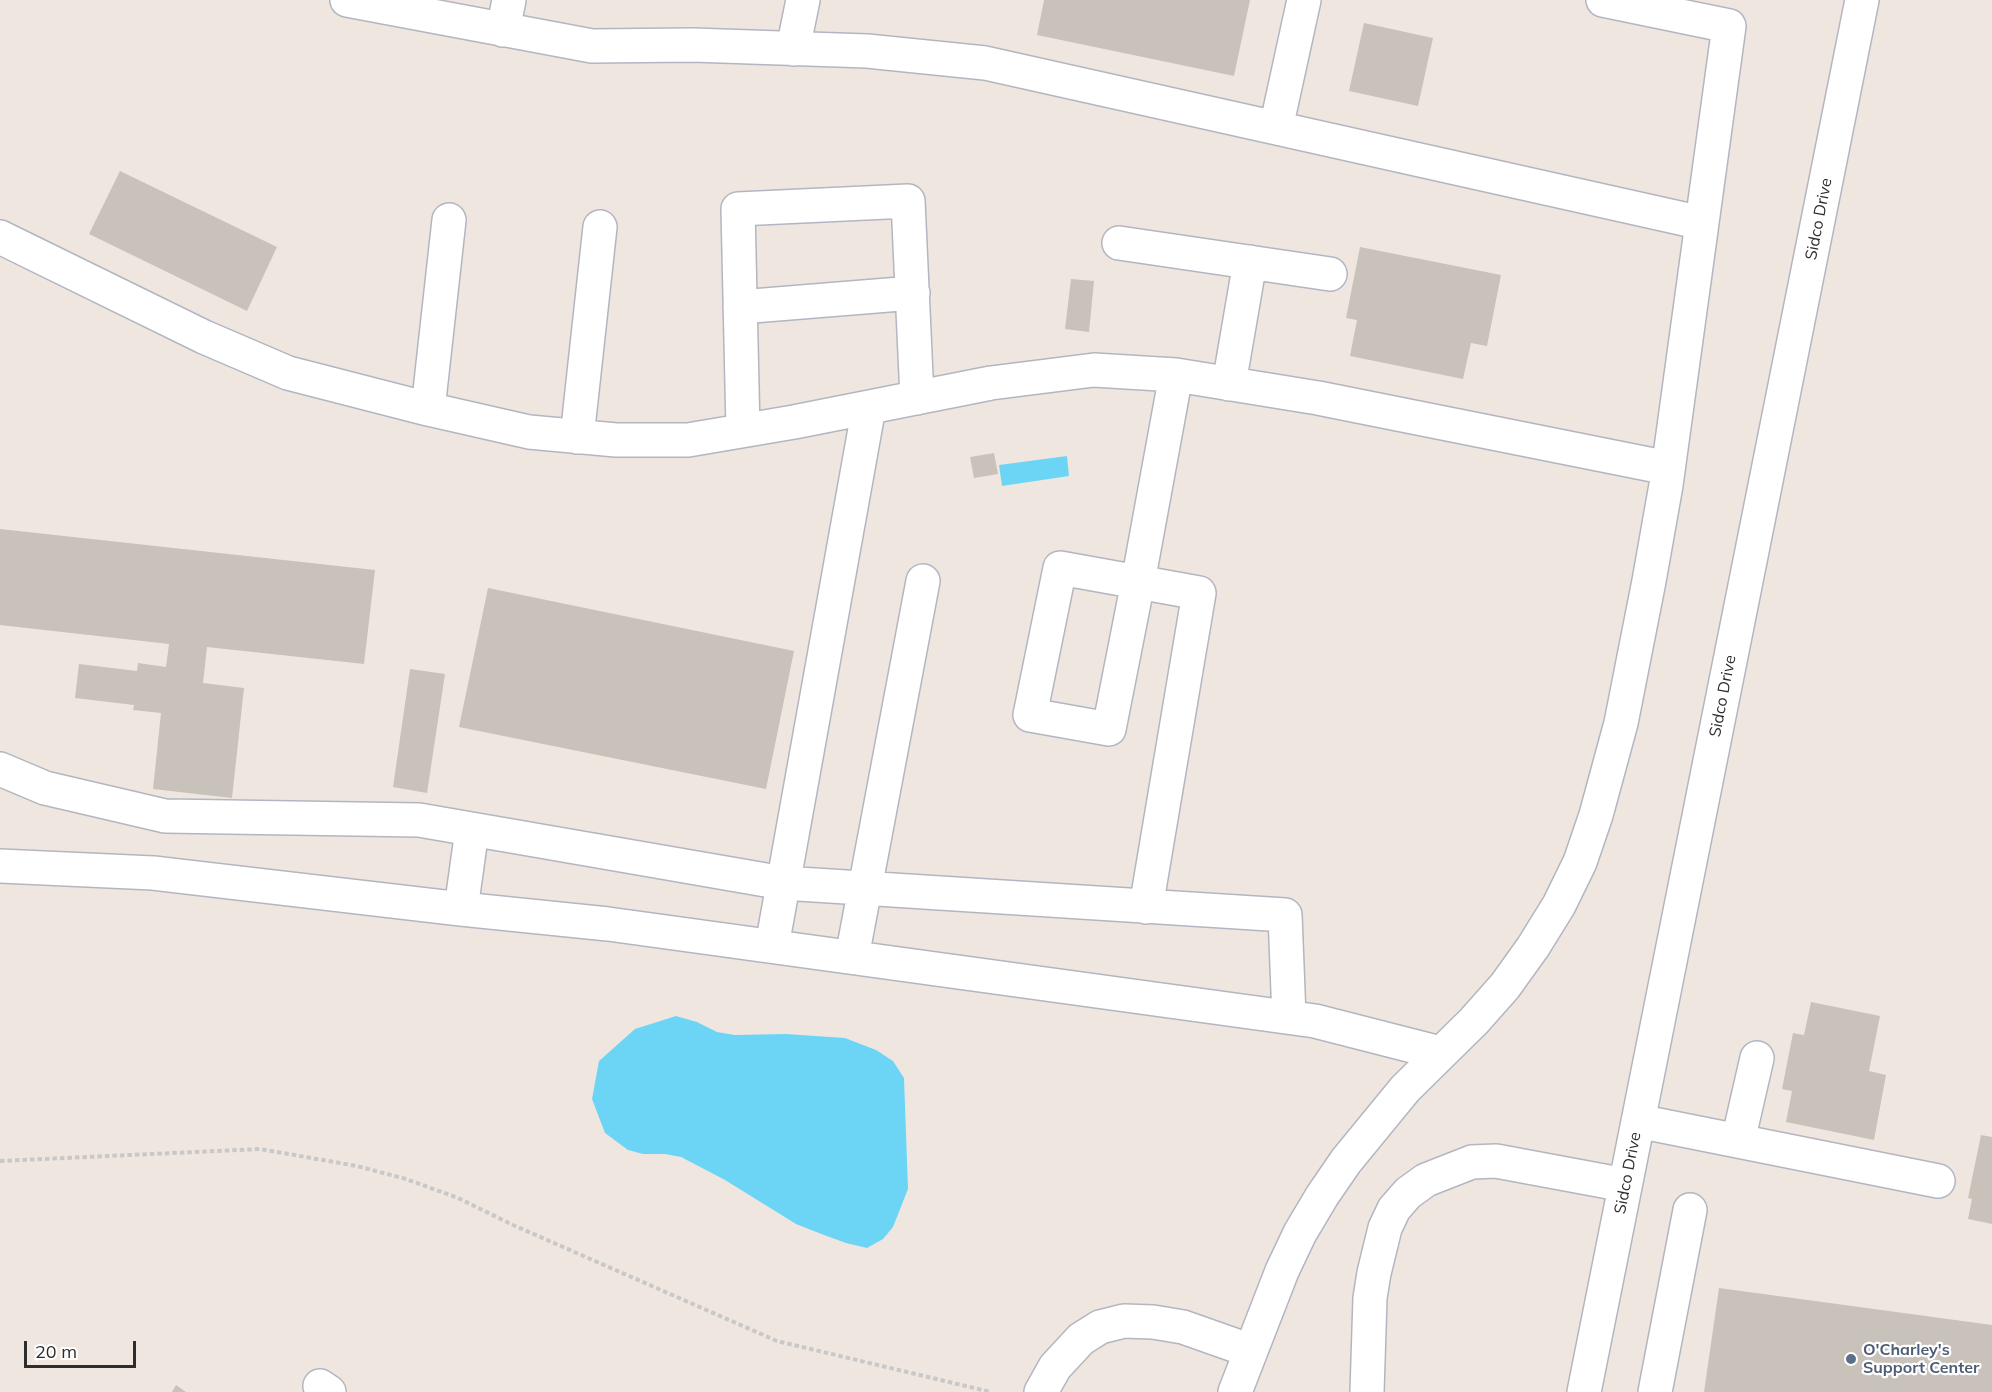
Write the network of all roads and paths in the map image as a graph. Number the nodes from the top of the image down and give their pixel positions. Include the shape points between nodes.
1 (347, 0) edge
2 (803, 0) edge
3 (1304, 0) edge
4 (1603, 0) edge
5 (1862, 0) edge
6 (506, 15) edge
7 (793, 49) junction
8 (1276, 128) junction
9 (449, 220) dead end
10 (1702, 223) junction
11 (600, 227) dead end
12 (0, 237) edge
13 (1119, 243) dead end
14 (1250, 262) junction
15 (1330, 274) dead end
16 (913, 293) junction
17 (740, 307) junction
18 (1176, 375) junction
19 (1229, 384) junction
20 (917, 398) junction
21 (869, 407) junction
22 (428, 409) junction
23 (743, 430) junction
24 (577, 437) junction
25 (1668, 468) junction
26 (923, 580) dead end
27 (1138, 582) junction
28 (0, 769) edge
29 (472, 830) junction
30 (0, 866) edge
31 (783, 883) junction
32 (865, 889) junction
33 (1146, 907) junction
34 (461, 909) junction
35 (772, 946) junction
36 (852, 957) junction
37 (1289, 1017) junction
38 (1440, 1053) junction
39 (1757, 1058) dead end
40 (1638, 1121) junction
41 (1737, 1141) junction
42 (0, 1161) edge
43 (1938, 1181) dead end
44 (1625, 1185) junction
45 (1690, 1210) dead end
46 (1251, 1351) junction
47 (991, 1392) edge
48 (1041, 1392) edge
49 (1235, 1392) edge
50 (1367, 1392) edge
51 (1584, 1392) edge
52 (1655, 1392) edge

1 - 6 street
2 - 7 street
3 - 8 street
4 - 10 street via 1729,26
5 - 40 street, Sidco Drive
6 - 7 street via 592,46
7 - 8 street via 867,51 985,63
8 - 10 street
9 - 22 street
10 - 25 street
11 - 24 street
12 - 22 street via 204,337 288,373
13 - 14 street
14 - 15 street
14 - 19 street
16 - 17 street
16 - 17 street via 908,201 738,209
16 - 20 street
17 - 23 street
18 - 19 street
18 - 20 street via 1094,370 991,383
18 - 27 street
19 - 25 street via 1330,400
20 - 21 street
21 - 23 street
21 - 31 street
22 - 24 street via 529,432
23 - 24 street via 688,440
25 - 38 street via 1621,723 1580,862 1543,930 1505,986
26 - 32 street
27 - 27 street via 1109,729 1030,716 1060,568
27 - 33 street via 1199,592
28 - 29 street via 45,788 165,816 419,820
29 - 31 street
29 - 34 street
30 - 34 street via 153,873
31 - 32 street
31 - 35 street
32 - 33 street
32 - 36 street
33 - 37 street via 1285,915
34 - 35 street
35 - 36 street
36 - 37 street
37 - 38 street
38 - 46 street via 1373,1126 1322,1196 1282,1271
39 - 41 street
40 - 41 street
40 - 44 street, Sidco Drive
41 - 43 street
42 - 47 path via 260,1149 357,1166 458,1198 777,1341
44 - 50 street via 1496,1161 1472,1162 1426,1180 1408,1192 1385,1228 1376,1265 1370,1298
44 - 51 street, Sidco Drive
45 - 52 street
46 - 48 street via 1183,1327 1124,1321 1100,1327 1081,1339 1055,1367
46 - 49 street

